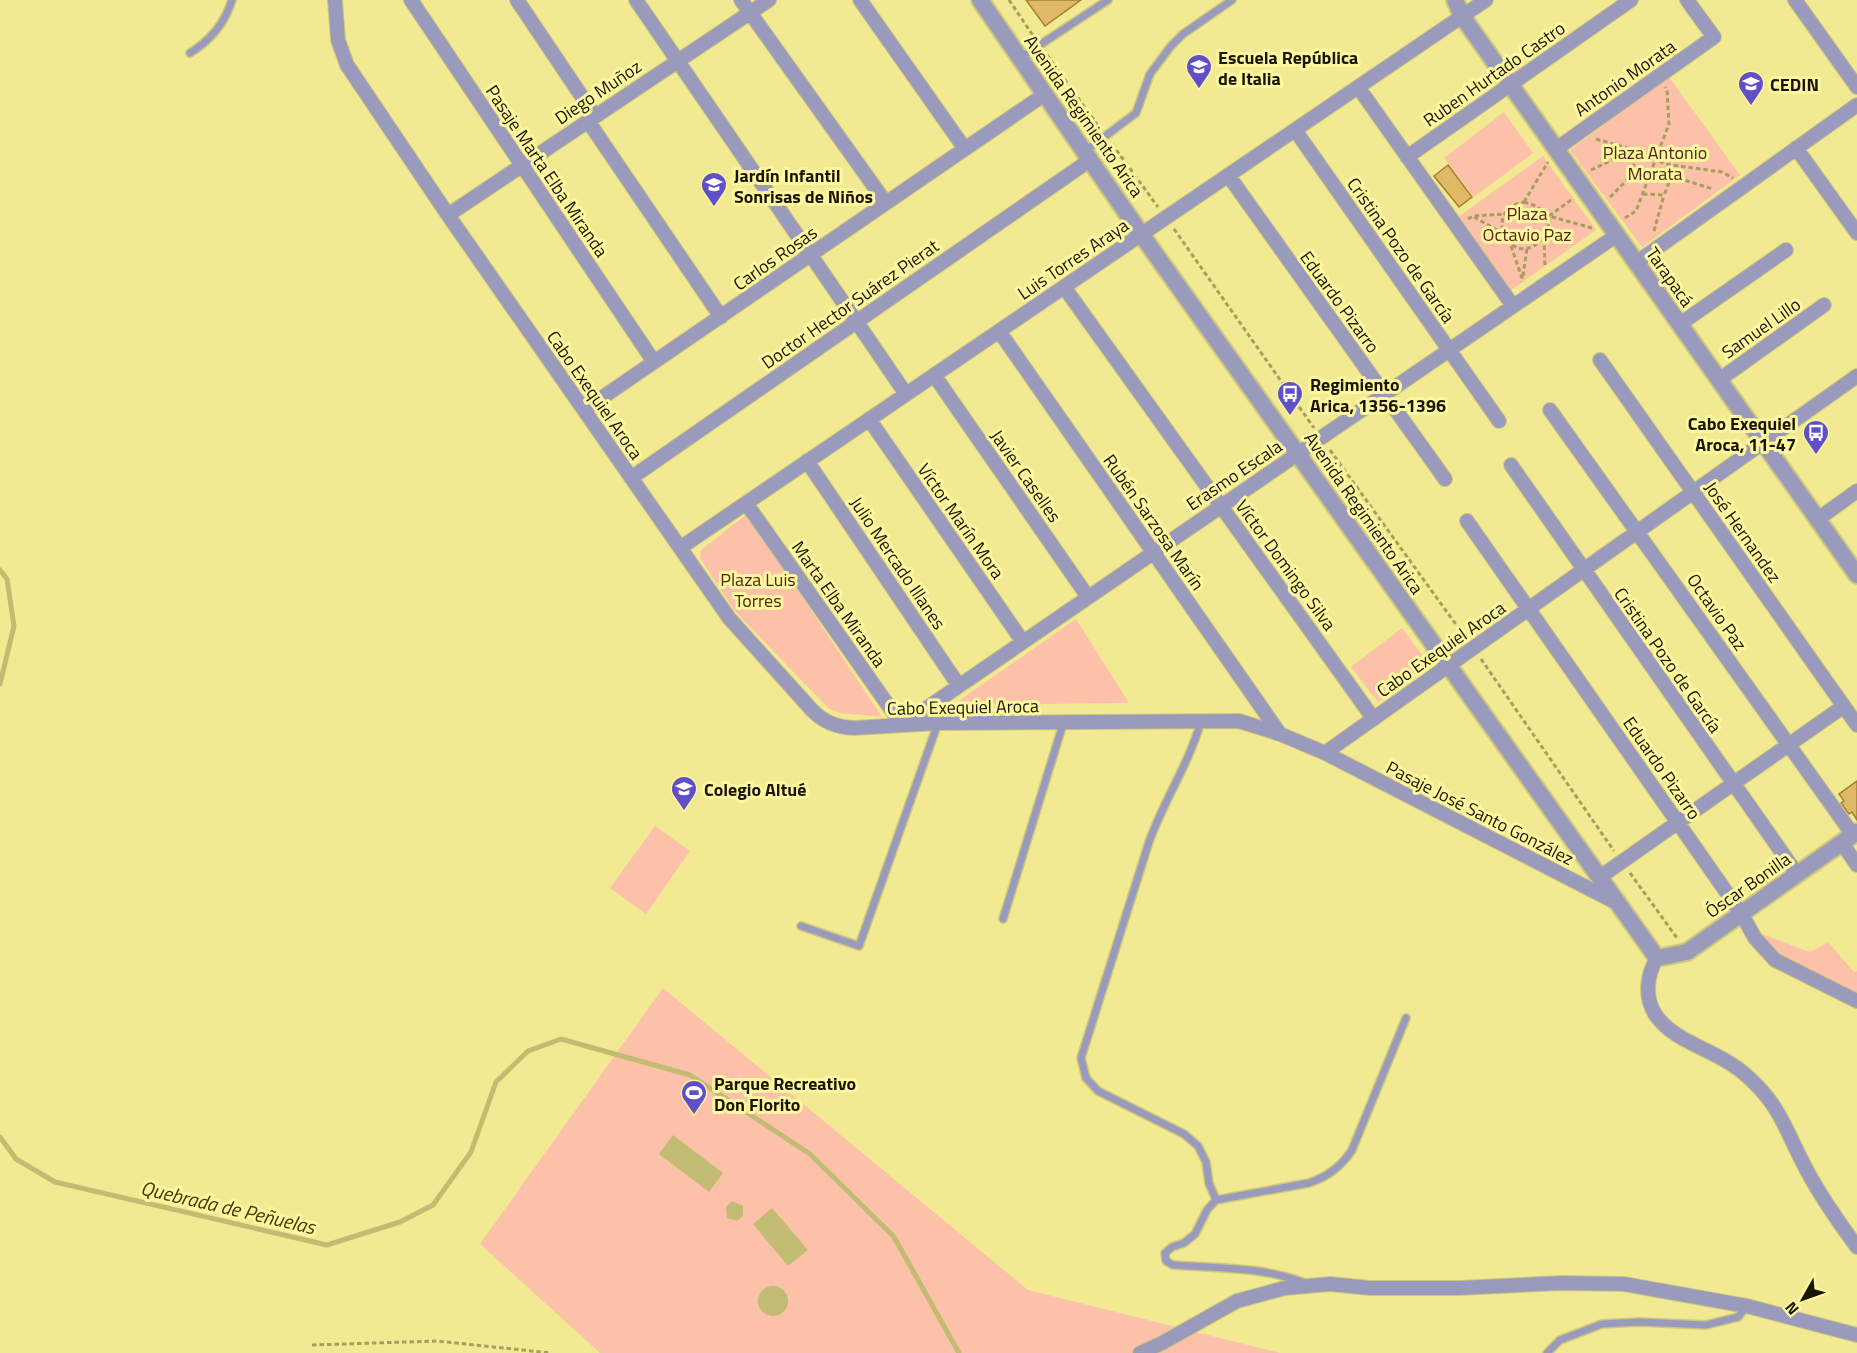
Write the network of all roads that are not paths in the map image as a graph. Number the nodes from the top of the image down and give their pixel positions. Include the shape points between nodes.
1 (232, 0) edge
2 (335, 0) edge
3 (411, 0) edge
4 (517, 0) edge
5 (636, 0) edge
6 (741, 0) edge
7 (768, 0) edge
8 (860, 0) edge
9 (980, 0) edge
10 (1108, 0) edge
11 (1232, 0) edge
12 (1455, 0) edge
13 (1486, 0) edge
14 (1631, 0) edge
15 (1687, 0) edge
16 (1795, 0) edge
17 (750, 12) junction
18 (1462, 16) junction
19 (190, 53) dead end
20 (1020, 58) junction
21 (678, 61) junction
22 (1510, 85) junction
23 (1358, 87) junction
24 (1857, 87) edge
25 (1045, 94) junction
26 (1857, 105) edge
27 (592, 119) junction
28 (1295, 130) junction
29 (1796, 148) junction
30 (965, 149) junction
31 (1556, 149) junction
32 (1087, 156) junction
33 (1407, 157) junction
34 (521, 166) junction
35 (1228, 175) junction
36 (886, 203) junction
37 (448, 215) junction
38 (1614, 231) junction
39 (1857, 233) edge
40 (1141, 234) junction
41 (1786, 250) dead end
42 (811, 255) junction
43 (1632, 256) junction
44 (1064, 287) junction
45 (1824, 305) dead end
46 (1513, 306) junction
47 (721, 317) junction
48 (856, 321) junction
49 (1680, 324) junction
50 (999, 331) junction
51 (1449, 350) junction
52 (1600, 360) dead end
53 (654, 362) junction
54 (934, 375) junction
55 (1857, 376) edge
56 (1719, 380) junction
57 (906, 394) junction
58 (1384, 394) junction
59 (584, 410) junction
60 (1551, 410) dead end
61 (869, 419) junction
62 (1499, 421) dead end
63 (1763, 442) junction
64 (1298, 454) junction
65 (807, 461) junction
66 (1510, 465) dead end
67 (631, 478) junction
68 (1445, 479) dead end
69 (1857, 491) edge
70 (1693, 492) junction
71 (746, 503) junction
72 (1221, 506) junction
73 (1818, 519) junction
74 (1467, 521) dead end
75 (1637, 531) junction
76 (680, 548) junction
77 (1154, 552) junction
78 (1583, 569) junction
79 (1857, 575) edge
80 (1088, 597) junction
81 (1529, 608) junction
82 (1023, 642) junction
83 (1449, 665) junction
84 (959, 686) junction
85 (1844, 706) junction
86 (1373, 718) junction
87 (1201, 721) junction
88 (938, 723) junction
89 (1063, 724) junction
90 (902, 725) junction
91 (1857, 725) edge
92 (1280, 734) junction
93 (1789, 745) junction
94 (1324, 753) junction
95 (1733, 784) junction
96 (1678, 822) junction
97 (1851, 837) edge
98 (1857, 865) edge
99 (1797, 874) junction
100 (1600, 877) junction
101 (1619, 904) junction
102 (1742, 913) junction
103 (1003, 919) dead end
104 (801, 926) dead end
105 (1657, 958) junction
106 (1857, 1001) edge
107 (1406, 1018) dead end
108 (1216, 1200) junction
109 (1857, 1247) edge
110 (1310, 1285) junction
111 (1747, 1306) junction
112 (1857, 1335) edge
113 (1140, 1353) edge
114 (1546, 1353) edge

1 - 19 lane via 214,33
2 - 37 street, Cabo Exequiel Aroca via 338,40 347,64
3 - 34 street, Pasaje Marta Elba Miranda
4 - 27 street
5 - 21 street
6 - 17 street
7 - 17 street, Diego Muñoz
8 - 30 street
9 - 20 street, Avenida Regimiento Arica
10 - 20 lane
11 - 32 lane via 1171,46 1150,74 1136,112
12 - 18 street, Tarapacá
13 - 18 street, Luis Torres Araya
14 - 22 street, Ruben Hurtado Castro
15 - 31 street, Antonio Morata via 1714,37
16 - 24 street
17 - 21 street, Diego Muñoz
17 - 36 street
18 - 22 street, Tarapacá
18 - 23 street, Luis Torres Araya
20 - 25 street, Avenida Regimiento Arica
21 - 27 street, Diego Muñoz
21 - 42 street
22 - 31 street, Tarapacá
22 - 33 street, Ruben Hurtado Castro
23 - 28 street, Luis Torres Araya
23 - 33 street
25 - 30 street, Carlos Rosas
25 - 32 street, Avenida Regimiento Arica
26 - 29 street
27 - 34 street, Diego Muñoz
27 - 47 street
28 - 35 street, Luis Torres Araya
28 - 51 street, Cristina Pozo de García
29 - 39 street
29 - 43 street
30 - 36 street, Carlos Rosas
31 - 38 street, Tarapacá
32 - 40 street, Avenida Regimiento Arica
32 - 48 street, Doctor Hector Suárez Pierat
33 - 46 street
34 - 37 street, Diego Muñoz
34 - 53 street, Pasaje Marta Elba Miranda
35 - 40 street, Luis Torres Araya
35 - 58 street, Eduardo Pizarro
36 - 42 street, Carlos Rosas
37 - 59 street, Cabo Exequiel Aroca
38 - 43 street, Tarapacá
38 - 46 street, Erasmo Escala
40 - 44 street, Luis Torres Araya
40 - 64 street, Avenida Regimiento Arica
41 - 49 street
42 - 47 street, Carlos Rosas
42 - 48 street
43 - 49 street, Tarapacá
44 - 50 street, Luis Torres Araya
44 - 72 street, Víctor Domingo Silva
45 - 56 street, Samuel Lillo
46 - 51 street, Erasmo Escala
47 - 53 street, Carlos Rosas
48 - 57 street
48 - 67 street, Doctor Hector Suárez Pierat
49 - 56 street, Tarapacá
50 - 54 street, Luis Torres Araya
50 - 77 street, Rubén Sarzosa Marín
51 - 58 street, Erasmo Escala
51 - 62 street, Cristina Pozo de García
52 - 70 street, José Hernandez
53 - 59 street, Carlos Rosas
54 - 57 street, Luis Torres Araya
54 - 80 street, Javier Caselles
55 - 63 street, Cabo Exequiel Aroca
56 - 63 street, Tarapacá
57 - 61 street, Luis Torres Araya
58 - 64 street, Erasmo Escala
58 - 68 street, Eduardo Pizarro
59 - 67 street, Cabo Exequiel Aroca
60 - 75 street, Octavio Paz
61 - 65 street, Luis Torres Araya
61 - 82 street, Víctor Marín Mora
63 - 70 street, Cabo Exequiel Aroca
63 - 73 street, Tarapacá
64 - 72 street, Erasmo Escala
64 - 83 street, Avenida Regimiento Arica
65 - 71 street, Luis Torres Araya
65 - 84 street, Julio Mercado Illanes
66 - 78 street, Cristina Pozo de García
67 - 76 street, Cabo Exequiel Aroca
69 - 73 street
70 - 75 street, Cabo Exequiel Aroca
70 - 85 street, José Hernandez
71 - 76 street, Luis Torres Araya
71 - 90 street, Marta Elba Miranda
72 - 77 street, Erasmo Escala
72 - 86 street, Víctor Domingo Silva
73 - 79 street, Tarapacá
74 - 81 street, Eduardo Pizarro
75 - 78 street, Cabo Exequiel Aroca
75 - 93 street, Octavio Paz
76 - 90 street, Cabo Exequiel Aroca via 729,618 817,716 843,728
77 - 80 street, Erasmo Escala
77 - 92 street, Rubén Sarzosa Marín
78 - 81 street, Cabo Exequiel Aroca
78 - 95 street, Cristina Pozo de García
80 - 82 street, Erasmo Escala
81 - 83 street, Cabo Exequiel Aroca
81 - 96 street, Eduardo Pizarro
82 - 84 street, Erasmo Escala
83 - 86 street, Cabo Exequiel Aroca
83 - 100 street, Avenida Regimiento Arica
84 - 90 street, Erasmo Escala
85 - 91 street, José Hernandez
85 - 93 street
86 - 94 street, Cabo Exequiel Aroca
87 - 89 street, Cabo Exequiel Aroca
87 - 92 street, Cabo Exequiel Aroca via 1239,722
87 - 108 lane via 1187,763 1149,842 1081,1058 1086,1078 1098,1091 1184,1134 1198,1146
88 - 89 street, Cabo Exequiel Aroca
88 - 90 street, Cabo Exequiel Aroca
88 - 104 lane via 859,946
89 - 103 lane
92 - 94 street, Cabo Exequiel Aroca
93 - 95 street
93 - 97 street, Octavio Paz
94 - 101 street, Pasaje José Santo González
95 - 96 street
95 - 99 street, Cristina Pozo de García
96 - 100 street
96 - 102 street, Eduardo Pizarro
97 - 98 street, Octavio Paz
97 - 99 street, Óscar Bonilla
99 - 102 street, Óscar Bonilla
100 - 101 street, Avenida Regimiento Arica
101 - 105 street, Avenida Regimiento Arica
102 - 105 street, Óscar Bonilla via 1687,952
102 - 106 street, Eduardo Pizarro via 1755,938 1775,960
105 - 109 street via 1648,983 1654,1012 1669,1029 1732,1064 1762,1090 1815,1185
107 - 108 lane via 1352,1150 1338,1167 1309,1183
108 - 110 lane via 1196,1234 1168,1249 1166,1261 1173,1265 1262,1272
110 - 111 street via 1459,1288 1624,1284
110 - 113 street via 1237,1301
111 - 112 street
111 - 114 lane via 1738,1317 1706,1325 1602,1324 1560,1340

